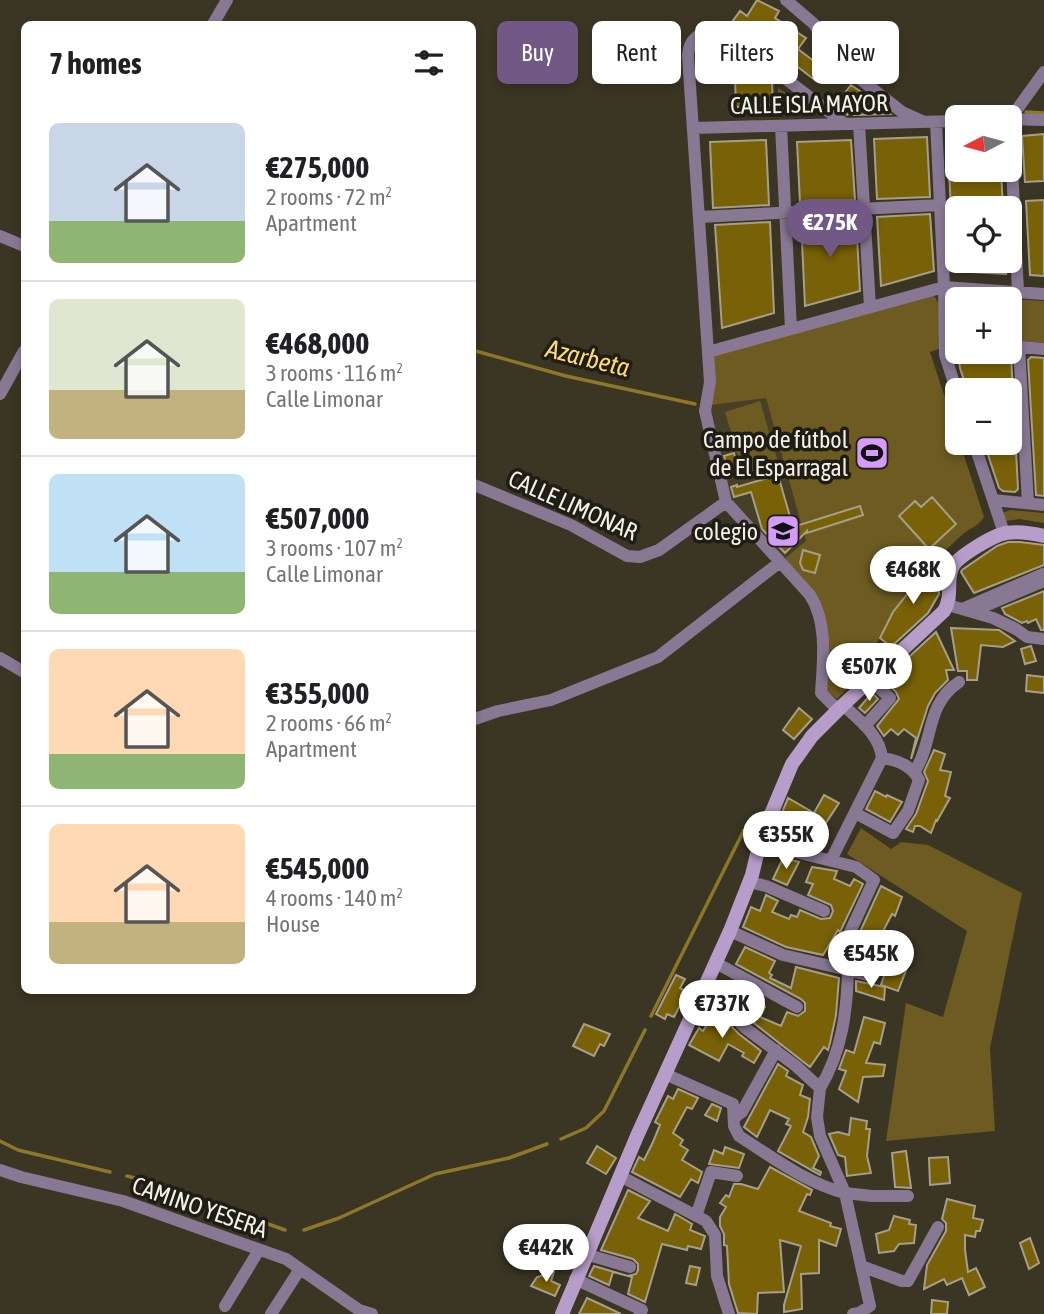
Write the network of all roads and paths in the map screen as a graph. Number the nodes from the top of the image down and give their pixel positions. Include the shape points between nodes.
1 (227, 0) edge
2 (786, 0) edge
3 (215, 21) edge
4 (1044, 72) edge
5 (1020, 105) edge
6 (1022, 119) edge
7 (1044, 120) edge
8 (945, 121) edge
9 (931, 122) junction
10 (845, 124) junction
11 (859, 124) junction
12 (781, 126) junction
13 (693, 128) junction
14 (1013, 182) edge
15 (940, 205) junction
16 (864, 209) junction
17 (785, 213) junction
18 (699, 217) junction
19 (0, 236) edge
20 (21, 245) edge
21 (944, 287) junction
22 (1018, 287) edge
23 (1022, 292) edge
24 (1044, 294) edge
25 (945, 295) edge
26 (870, 307) junction
27 (791, 329) junction
28 (1022, 347) edge
29 (1044, 349) edge
30 (708, 352) junction
31 (21, 359) edge
32 (1016, 364) edge
33 (0, 394) edge
34 (978, 455) edge
35 (476, 486) edge
36 (993, 500) junction
37 (726, 502) junction
38 (1028, 503) junction
39 (1044, 505) edge
40 (1004, 533) junction
41 (1044, 536) edge
42 (780, 562) junction
43 (1044, 572) edge
44 (1044, 581) edge
45 (961, 608) junction
46 (1043, 638) edge
47 (0, 658) edge
48 (21, 670) edge
49 (869, 679) junction
50 (959, 682) dead end
51 (840, 707) junction
52 (476, 719) edge
53 (865, 726) junction
54 (882, 758) junction
55 (915, 771) junction
56 (855, 813) junction
57 (761, 838) junction
58 (831, 860) junction
59 (749, 882) junction
60 (824, 911) dead end
61 (730, 930) junction
62 (716, 963) junction
63 (878, 963) dead end
64 (846, 969) junction
65 (703, 995) junction
66 (797, 1007) dead end
67 (776, 1051) junction
68 (665, 1074) junction
69 (820, 1088) junction
70 (734, 1118) junction
71 (0, 1170) edge
72 (620, 1176) junction
73 (737, 1176) dead end
74 (845, 1193) junction
75 (908, 1196) dead end
76 (696, 1216) junction
77 (938, 1227) dead end
78 (259, 1250) junction
79 (585, 1254) junction
80 (861, 1266) junction
81 (630, 1267) dead end
82 (300, 1269) junction
83 (575, 1279) junction
84 (225, 1306) dead end
85 (271, 1314) edge
86 (372, 1314) edge
87 (562, 1314) edge
88 (640, 1314) edge
89 (729, 1314) edge
90 (853, 1314) edge

1 - 3 street
2 - 9 street via 814,24 855,75 902,111
4 - 5 street
6 - 7 street
8 - 9 street, CALLE ISLA MAYOR
9 - 11 street, CALLE ISLA MAYOR
9 - 15 street
10 - 11 street, CALLE ISLA MAYOR
10 - 12 street, CALLE ISLA MAYOR
10 - 13 street via 728,35 715,31 698,36 688,49
11 - 16 street
12 - 13 street, CALLE ISLA MAYOR
12 - 17 street
13 - 18 street
14 - 22 street
15 - 16 street
15 - 21 street
16 - 17 street
16 - 26 street
17 - 18 street
17 - 27 street
18 - 30 street
19 - 20 street
21 - 25 street
21 - 26 street
23 - 24 street
26 - 27 street
27 - 30 street
28 - 29 street
30 - 37 street via 710,387 705,407
31 - 33 street
32 - 38 street
34 - 36 street
35 - 37 street, CALLE LIMONAR via 571,525 633,558 659,550
36 - 38 street
36 - 40 street
37 - 42 street
38 - 39 street
40 - 41 main road
40 - 45 main road via 954,564
42 - 51 street via 818,611 823,642 821,693
42 - 52 street via 658,657 551,700
43 - 45 street
44 - 45 street
45 - 46 street via 1027,637
45 - 49 main road via 934,622
47 - 48 street
49 - 51 main road
49 - 53 street via 890,698
50 - 55 street via 942,698 931,720
51 - 53 street
51 - 57 main road via 792,764
53 - 54 street via 881,748
54 - 55 street
54 - 56 street
55 - 56 street via 919,780 893,834
56 - 58 street
57 - 58 street via 784,849
57 - 59 main road
58 - 64 street via 856,867 874,880 844,945
59 - 60 street
59 - 61 main road
61 - 62 main road
61 - 64 street via 783,955
62 - 65 main road
62 - 66 street
63 - 64 street via 871,976
64 - 69 street via 847,1009 832,1067
65 - 67 street via 724,1005
65 - 68 main road
67 - 69 street
67 - 70 street via 742,1112
68 - 70 street via 733,1104
68 - 72 main road
69 - 74 street via 820,1136
70 - 74 street via 738,1136 799,1174
71 - 78 street, CAMINO YESERA via 117,1199
72 - 76 street
72 - 79 main road
73 - 76 street via 711,1172
74 - 75 street
74 - 80 street
76 - 89 street via 715,1235 717,1276
77 - 80 street via 908,1280
78 - 82 street, CAMINO YESERA
78 - 84 street
79 - 81 street
79 - 83 main road
80 - 90 street via 870,1306
82 - 85 street
82 - 86 street, CAMINO YESERA
83 - 87 main road
83 - 88 street via 642,1310

